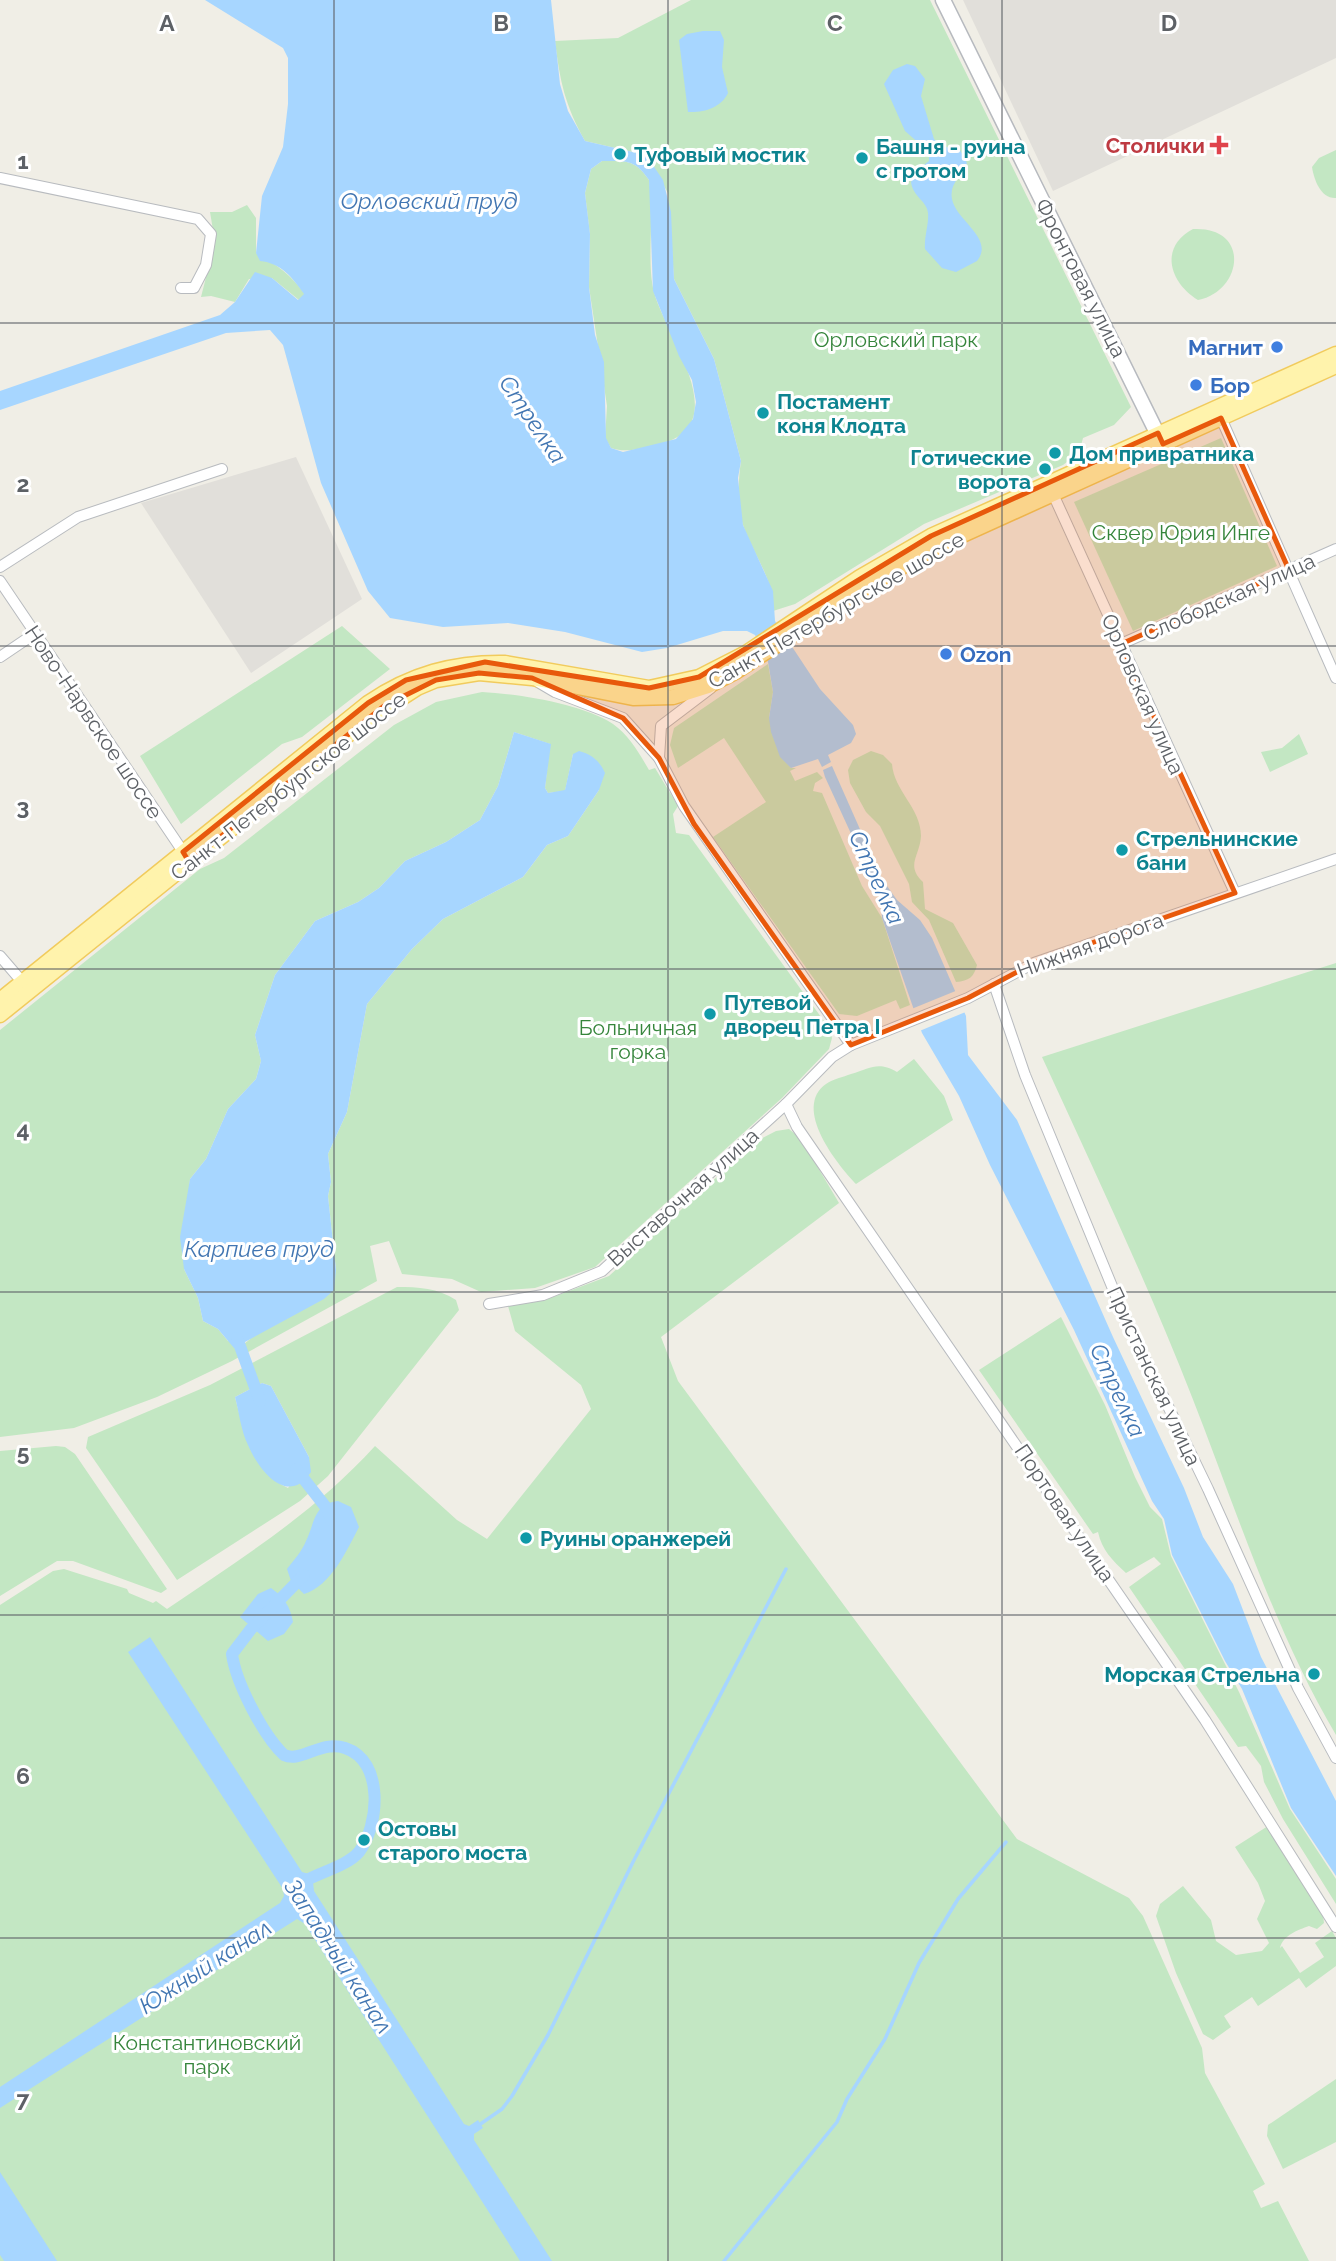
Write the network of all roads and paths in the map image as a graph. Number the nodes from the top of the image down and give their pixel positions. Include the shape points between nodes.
1 (943, 0) edge
2 (0, 178) edge
3 (181, 288) dead end
4 (1336, 354) edge
5 (1336, 366) edge
6 (1221, 418) junction
7 (1160, 439) junction
8 (222, 469) dead end
9 (1053, 494) junction
10 (1336, 549) edge
11 (0, 567) edge
12 (1289, 570) junction
13 (0, 581) edge
14 (793, 628) junction
15 (34, 634) junction
16 (1121, 644) junction
17 (0, 657) edge
18 (749, 657) junction
19 (532, 678) junction
20 (1336, 678) edge
21 (719, 681) junction
22 (659, 758) junction
23 (186, 857) junction
24 (1336, 859) edge
25 (1235, 894) junction
26 (0, 956) edge
27 (994, 984) junction
28 (26, 986) junction
29 (0, 1000) edge
30 (0, 1015) edge
31 (851, 1045) junction
32 (786, 1104) junction
33 (489, 1304) dead end
34 (1336, 1758) edge
35 (1336, 1927) edge

1 - 7 main road, Фронтовая улица
2 - 3 street via 198,219 211,233 206,265 194,288
4 - 7 main road, Санкт-Петербургское шоссе
5 - 6 main road, Санкт-Петербургское шоссе
6 - 7 main road, Санкт-Петербургское шоссе
6 - 12 street
7 - 9 main road, Санкт-Петербургское шоссе
7 - 14 main road, Санкт-Петербургское шоссе via 931,536 888,559
8 - 11 street via 78,517
9 - 14 main road, Санкт-Петербургское шоссе via 926,553
9 - 16 street, Орловская улица
10 - 12 street, Слободская улица
12 - 16 street, Слободская улица
12 - 20 street
13 - 15 street, Ново-Нарвское шоссе
14 - 18 main road, Санкт-Петербургское шоссе
15 - 17 street
15 - 23 street, Ново-Нарвское шоссе
16 - 25 street, Орловская улица
18 - 21 main road, Санкт-Петербургское шоссе
18 - 23 main road, Санкт-Петербургское шоссе via 699,677 649,688 505,663 465,664 418,675 368,703
19 - 21 main road, Санкт-Петербургское шоссе via 651,699 673,697
19 - 22 street via 555,692 623,718
19 - 23 main road, Санкт-Петербургское шоссе via 479,673 457,676 401,696
21 - 22 street via 661,726
22 - 31 street via 694,824
23 - 28 main road, Санкт-Петербургское шоссе
24 - 25 street, Нижняя дорога
25 - 27 street, Нижняя дорога via 1034,963
26 - 28 street
27 - 31 street, Нижняя дорога
27 - 34 street, Пристанская улица via 1025,1075 1123,1314 1298,1688
28 - 29 main road, Санкт-Петербургское шоссе
28 - 30 main road, Санкт-Петербургское шоссе
31 - 32 street, Выставочная улица via 832,1057
32 - 33 street, Выставочная улица via 601,1272 543,1294
32 - 35 street, Портовая улица via 797,1127 1205,1720

